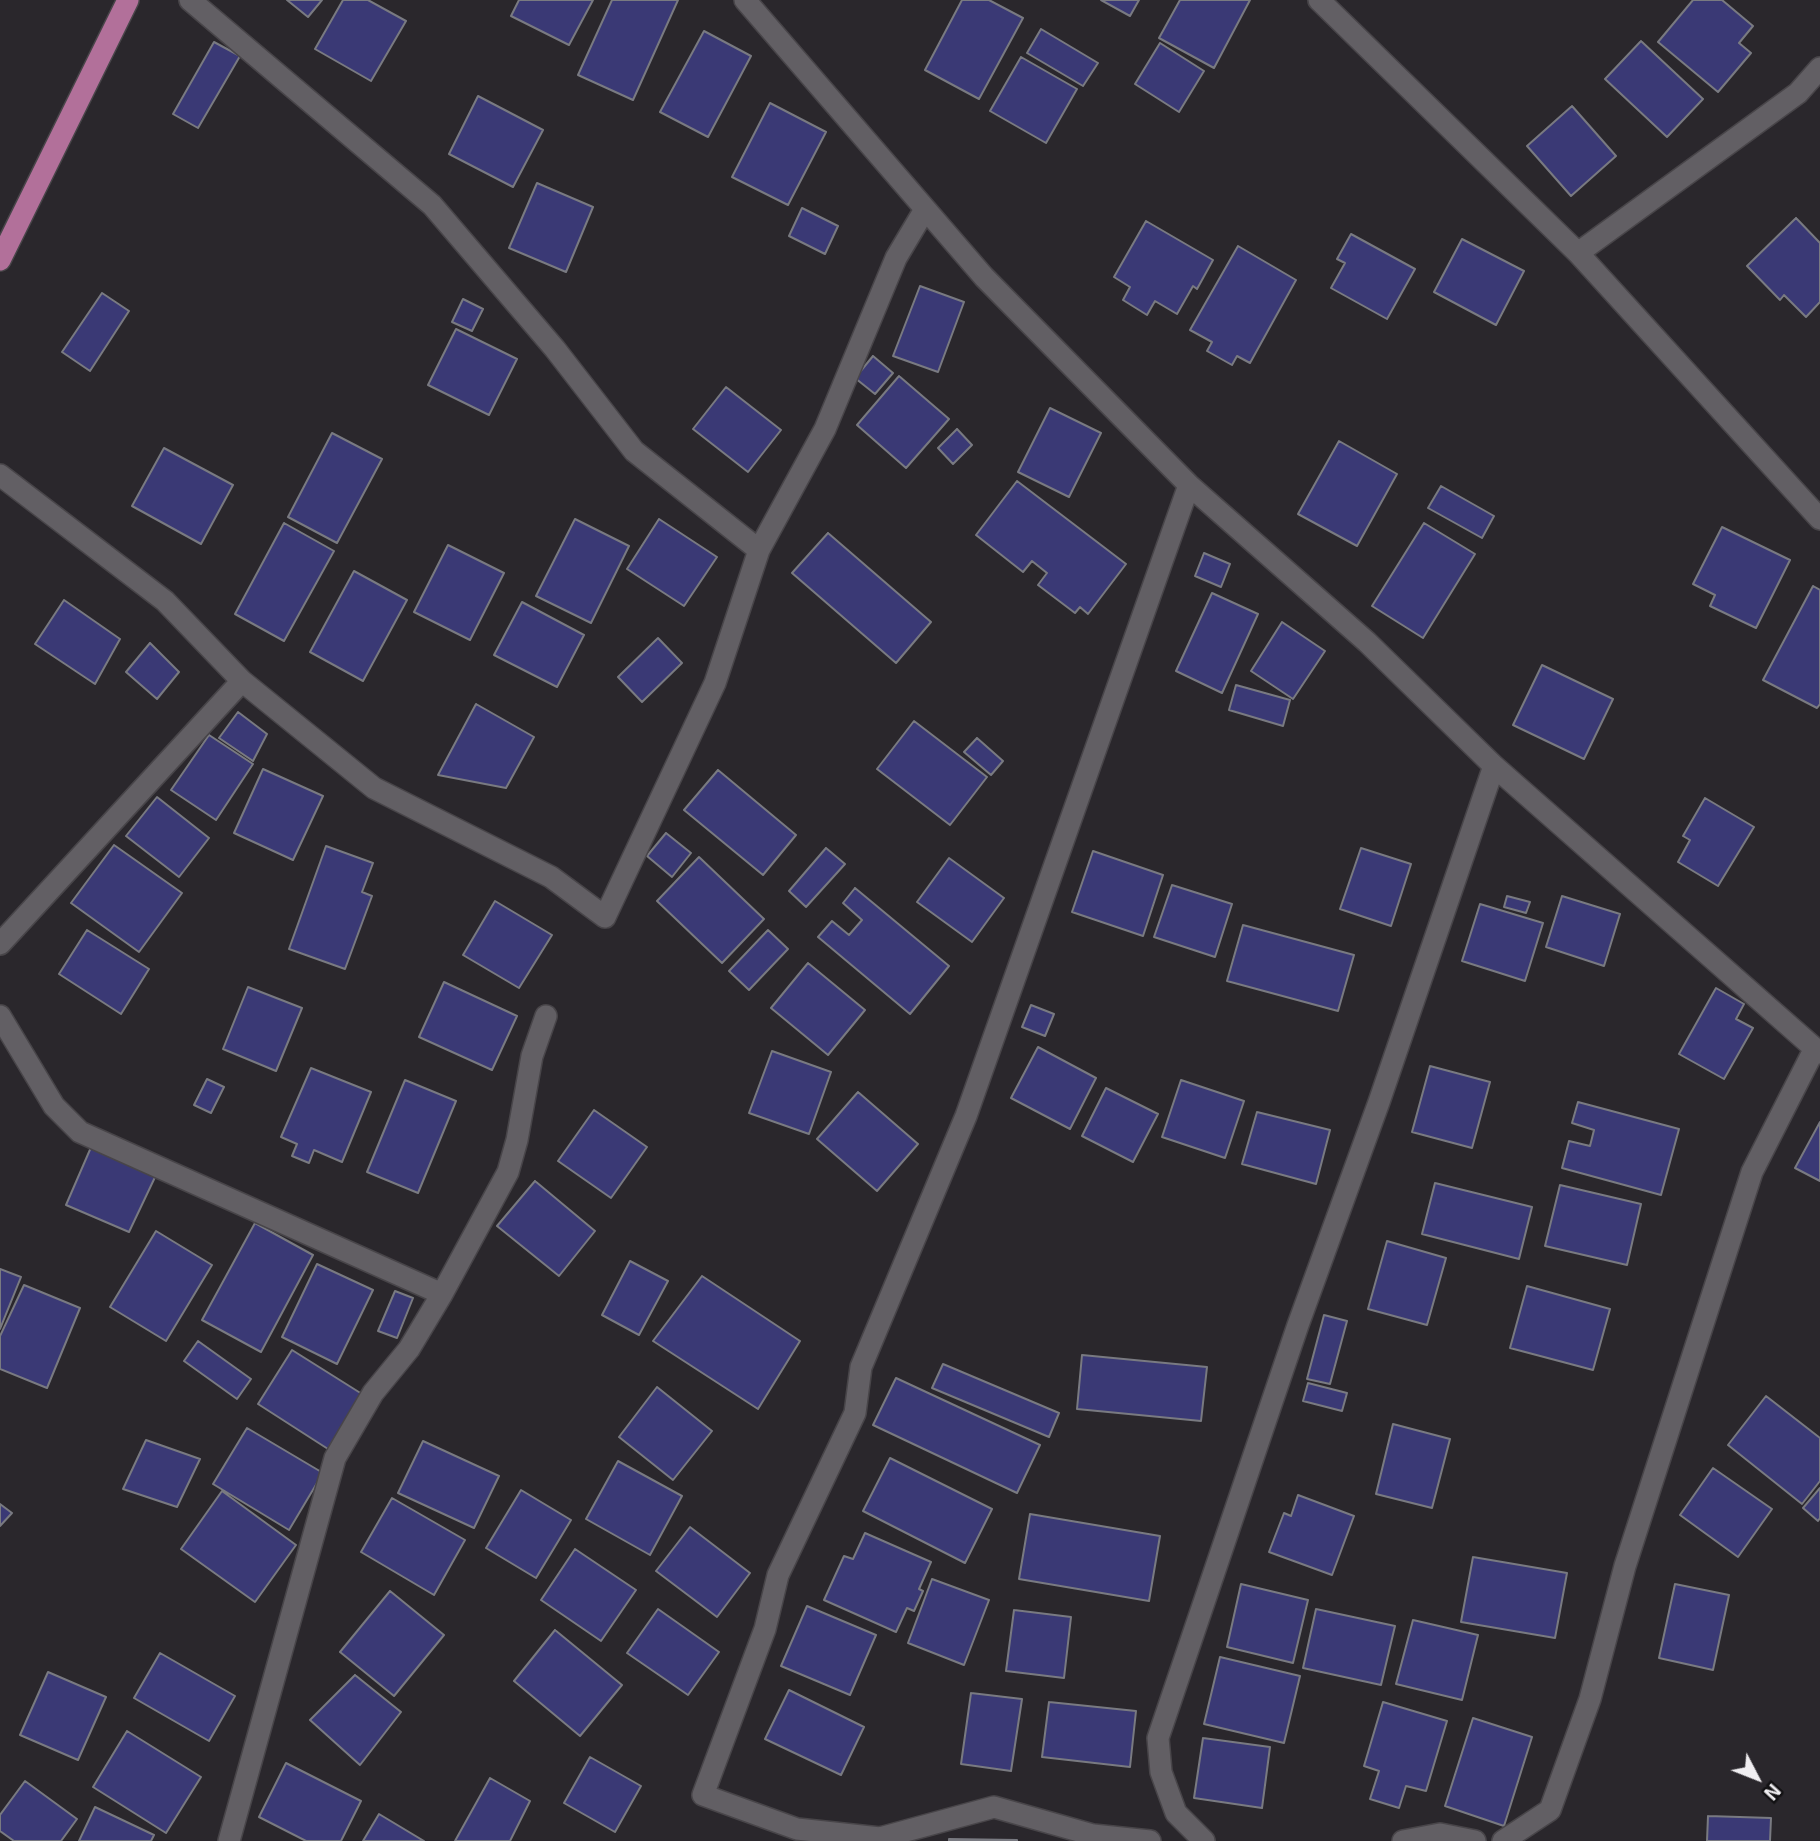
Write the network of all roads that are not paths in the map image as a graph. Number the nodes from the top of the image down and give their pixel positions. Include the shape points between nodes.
1 (128, 0) edge
2 (190, 0) edge
3 (745, 0) edge
4 (1319, 0) edge
5 (1820, 68) edge
6 (924, 211) junction
7 (5, 236) edge
8 (1577, 253) junction
9 (0, 260) edge
10 (0, 475) edge
11 (1189, 485) junction
12 (1820, 519) edge
13 (759, 550) junction
14 (242, 681) junction
15 (1494, 766) junction
16 (0, 944) edge
17 (0, 1016) edge
18 (546, 1016) dead end
19 (1817, 1050) edge
20 (442, 1294) junction
21 (229, 1841) edge
22 (1150, 1841) edge
23 (1204, 1841) edge
24 (1403, 1841) edge
25 (1475, 1841) edge
26 (1503, 1841) edge

1 - 7 main road
2 - 13 street via 432,205 555,349 634,451
3 - 6 street
4 - 8 street
5 - 8 street via 1798,93
6 - 11 street
6 - 13 street via 895,258 825,429
7 - 9 main road
8 - 12 street
10 - 14 street via 165,601
11 - 15 street via 1367,642
11 - 22 street via 966,1116 861,1367 855,1413 778,1575 765,1629 704,1795 797,1829 866,1837 880,1838 994,1807 1093,1835
13 - 14 street via 715,683 605,917 551,877 374,788
14 - 16 street
15 - 19 street
15 - 23 street via 1158,1738 1161,1772 1176,1813
17 - 20 street via 54,1106 80,1132
18 - 20 street via 531,1056 508,1172
19 - 26 street via 1752,1172 1625,1566 1590,1699 1549,1810
20 - 21 street via 409,1349 373,1393 335,1458
24 - 25 street via 1440,1834

